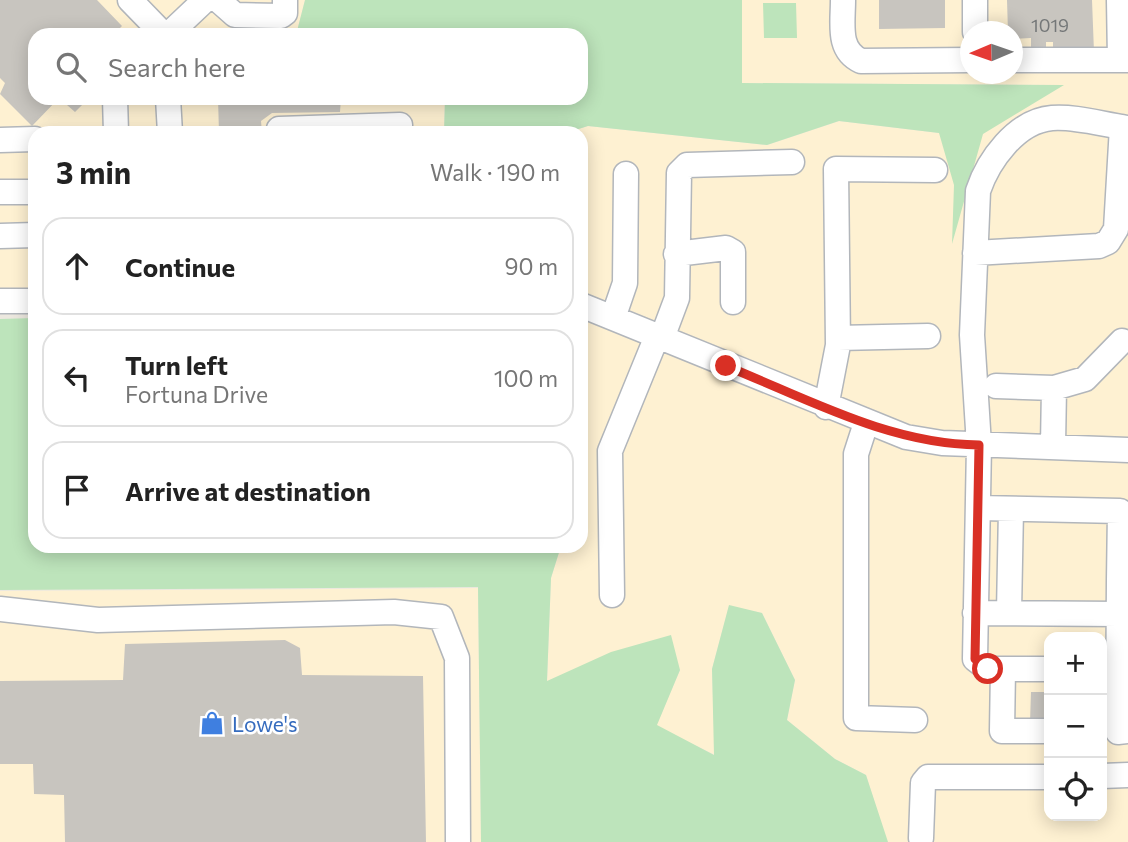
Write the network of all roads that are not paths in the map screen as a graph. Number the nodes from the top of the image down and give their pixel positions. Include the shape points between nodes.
1 (130, 0) edge
2 (205, 0) edge
3 (218, 0) edge
4 (285, 0) edge
5 (843, 0) edge
6 (975, 0) edge
7 (1119, 0) edge
8 (975, 21) edge
9 (153, 28) edge
10 (160, 28) edge
11 (960, 60) edge
12 (1023, 60) edge
13 (1124, 60) edge
14 (115, 105) edge
15 (168, 105) edge
16 (116, 126) edge
17 (170, 126) edge
18 (370, 126) edge
19 (400, 126) edge
20 (1125, 128) edge
21 (28, 139) edge
22 (0, 140) edge
23 (792, 162) dead end
24 (935, 170) dead end
25 (626, 174) dead end
26 (0, 192) edge
27 (28, 192) edge
28 (28, 235) edge
29 (0, 236) edge
30 (975, 253) junction
31 (676, 254) junction
32 (0, 301) edge
33 (28, 301) edge
34 (733, 302) dead end
35 (588, 308) edge
36 (613, 318) junction
37 (928, 336) dead end
38 (659, 337) junction
39 (838, 338) junction
40 (1122, 341) dead end
41 (996, 386) dead end
42 (1054, 388) junction
43 (826, 407) junction
44 (866, 423) junction
45 (979, 445) junction
46 (1053, 445) junction
47 (1128, 450) edge
48 (978, 508) junction
49 (1011, 509) junction
50 (1124, 580) edge
51 (612, 595) dead end
52 (0, 609) edge
53 (1009, 612) junction
54 (975, 613) junction
55 (1119, 614) junction
56 (1003, 669) junction
57 (1044, 669) edge
58 (1110, 669) edge
59 (915, 720) dead end
60 (1044, 731) edge
61 (1116, 731) edge
62 (1128, 775) edge
63 (1107, 776) edge
64 (1044, 777) edge
65 (921, 838) dead end
66 (458, 842) edge

1 - 9 street
2 - 10 street
3 - 4 street via 234,15 281,16
5 - 11 street via 843,45 850,56 861,61
6 - 8 street
7 - 13 street
12 - 13 street
14 - 16 street
15 - 17 street
18 - 19 street
20 - 30 street via 1052,118 1027,125 983,175
20 - 30 street via 1116,229 1108,242
21 - 22 street
23 - 31 street via 687,165 679,173
24 - 39 street via 836,169
25 - 36 street via 625,283
26 - 27 street
28 - 29 street
30 - 45 street via 972,335
31 - 34 street via 726,248 733,252
31 - 38 street via 677,298
32 - 33 street
35 - 36 street
36 - 38 street
37 - 39 street
38 - 43 street
38 - 51 street via 610,451
39 - 43 street
40 - 42 street via 1085,379
41 - 42 street
42 - 46 street
43 - 44 street
44 - 45 street via 906,437
44 - 59 street via 856,454 856,718
45 - 46 street
45 - 48 street
46 - 47 street
48 - 49 street
48 - 54 street
49 - 50 street via 1120,511
49 - 53 street
50 - 55 street
52 - 66 street via 98,620 394,612 441,617 457,658
53 - 54 street
53 - 55 street
54 - 56 street via 975,659 988,669
55 - 58 street
56 - 57 street
56 - 60 street via 1002,731
58 - 61 street
62 - 63 street
64 - 65 street via 928,777 923,783

